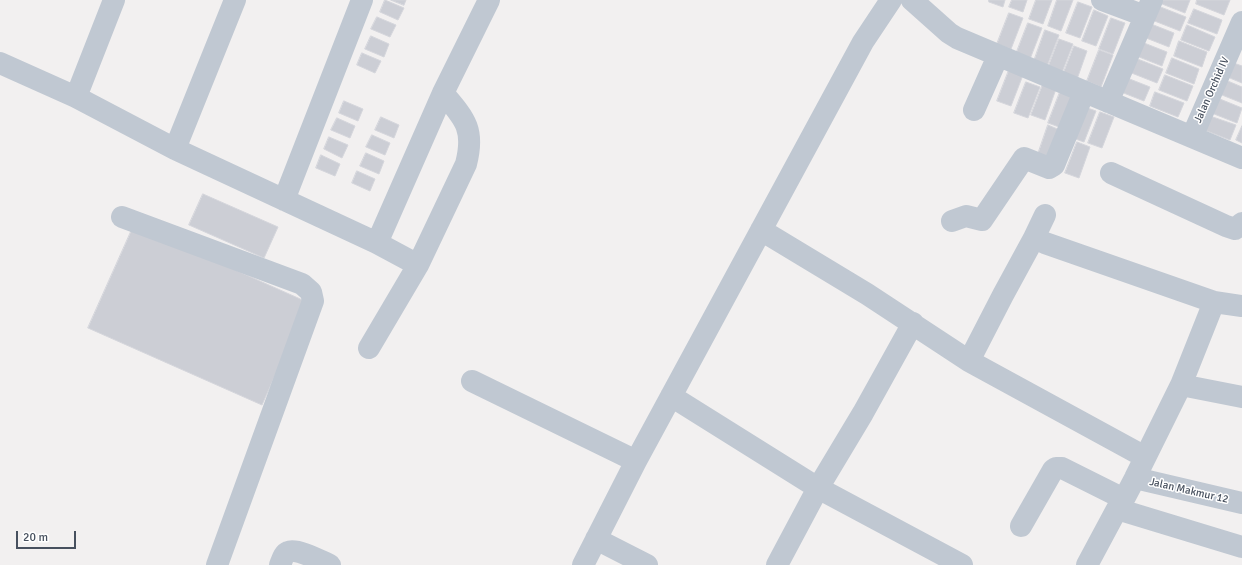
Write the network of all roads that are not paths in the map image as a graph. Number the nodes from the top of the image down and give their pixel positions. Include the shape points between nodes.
1 (114, 0) edge
2 (235, 0) edge
3 (362, 0) edge
4 (489, 0) edge
5 (891, 0) edge
6 (914, 0) edge
7 (1102, 0) edge
8 (1148, 8) edge
9 (1242, 22) edge
10 (998, 56) junction
11 (0, 63) edge
12 (1084, 92) junction
13 (443, 93) junction
14 (76, 97) junction
15 (1108, 102) junction
16 (974, 110) dead end
17 (1192, 137) junction
18 (175, 148) junction
19 (1242, 158) edge
20 (1111, 173) dead end
21 (284, 200) junction
22 (1045, 215) dead end
23 (122, 217) dead end
24 (952, 221) dead end
25 (1242, 223) edge
26 (760, 230) junction
27 (1034, 238) junction
28 (377, 243) junction
29 (418, 265) junction
30 (1214, 302) junction
31 (1242, 306) edge
32 (913, 323) junction
33 (369, 348) dead end
34 (969, 361) junction
35 (472, 381) dead end
36 (1181, 385) junction
37 (671, 396) junction
38 (1242, 397) edge
39 (1145, 457) junction
40 (636, 461) junction
41 (1135, 478) junction
42 (818, 488) junction
43 (1242, 503) edge
44 (1121, 504) junction
45 (1021, 526) dead end
46 (596, 539) junction
47 (1242, 547) edge
48 (217, 565) edge
49 (280, 565) edge
50 (330, 565) edge
51 (583, 565) edge
52 (647, 565) edge
53 (777, 565) edge
54 (962, 565) edge
55 (1087, 565) edge

1 - 14 street
2 - 18 street
3 - 21 street
4 - 13 street
5 - 26 street via 863,42
6 - 10 street via 948,33
7 - 8 street
8 - 15 street
9 - 17 street, Jalan Orchid IV
10 - 12 street
10 - 16 street
11 - 14 street
12 - 15 street
12 - 24 street via 1054,165 1049,168 1024,158 982,220 966,216
13 - 28 street
13 - 29 street via 463,117 469,133 470,150 466,164
14 - 18 street
15 - 17 street
17 - 19 street
18 - 21 street
20 - 25 street via 1226,226 1235,229
21 - 28 street
22 - 27 street
23 - 48 street via 302,284 311,292 313,301
26 - 32 street
26 - 37 street
27 - 30 street
27 - 34 street
28 - 29 street
29 - 33 street
30 - 31 street
30 - 36 street
32 - 34 street
32 - 42 street via 863,414
34 - 39 street
35 - 40 street
36 - 38 street
36 - 39 street
37 - 40 street
37 - 42 street
39 - 41 street
40 - 46 street
41 - 43 street, Jalan Makmur 12
41 - 44 street
42 - 53 street
42 - 54 street
44 - 45 street via 1062,468 1056,468
44 - 47 street
44 - 55 street
46 - 51 street
46 - 52 street
49 - 50 street via 286,554 292,551 298,551

